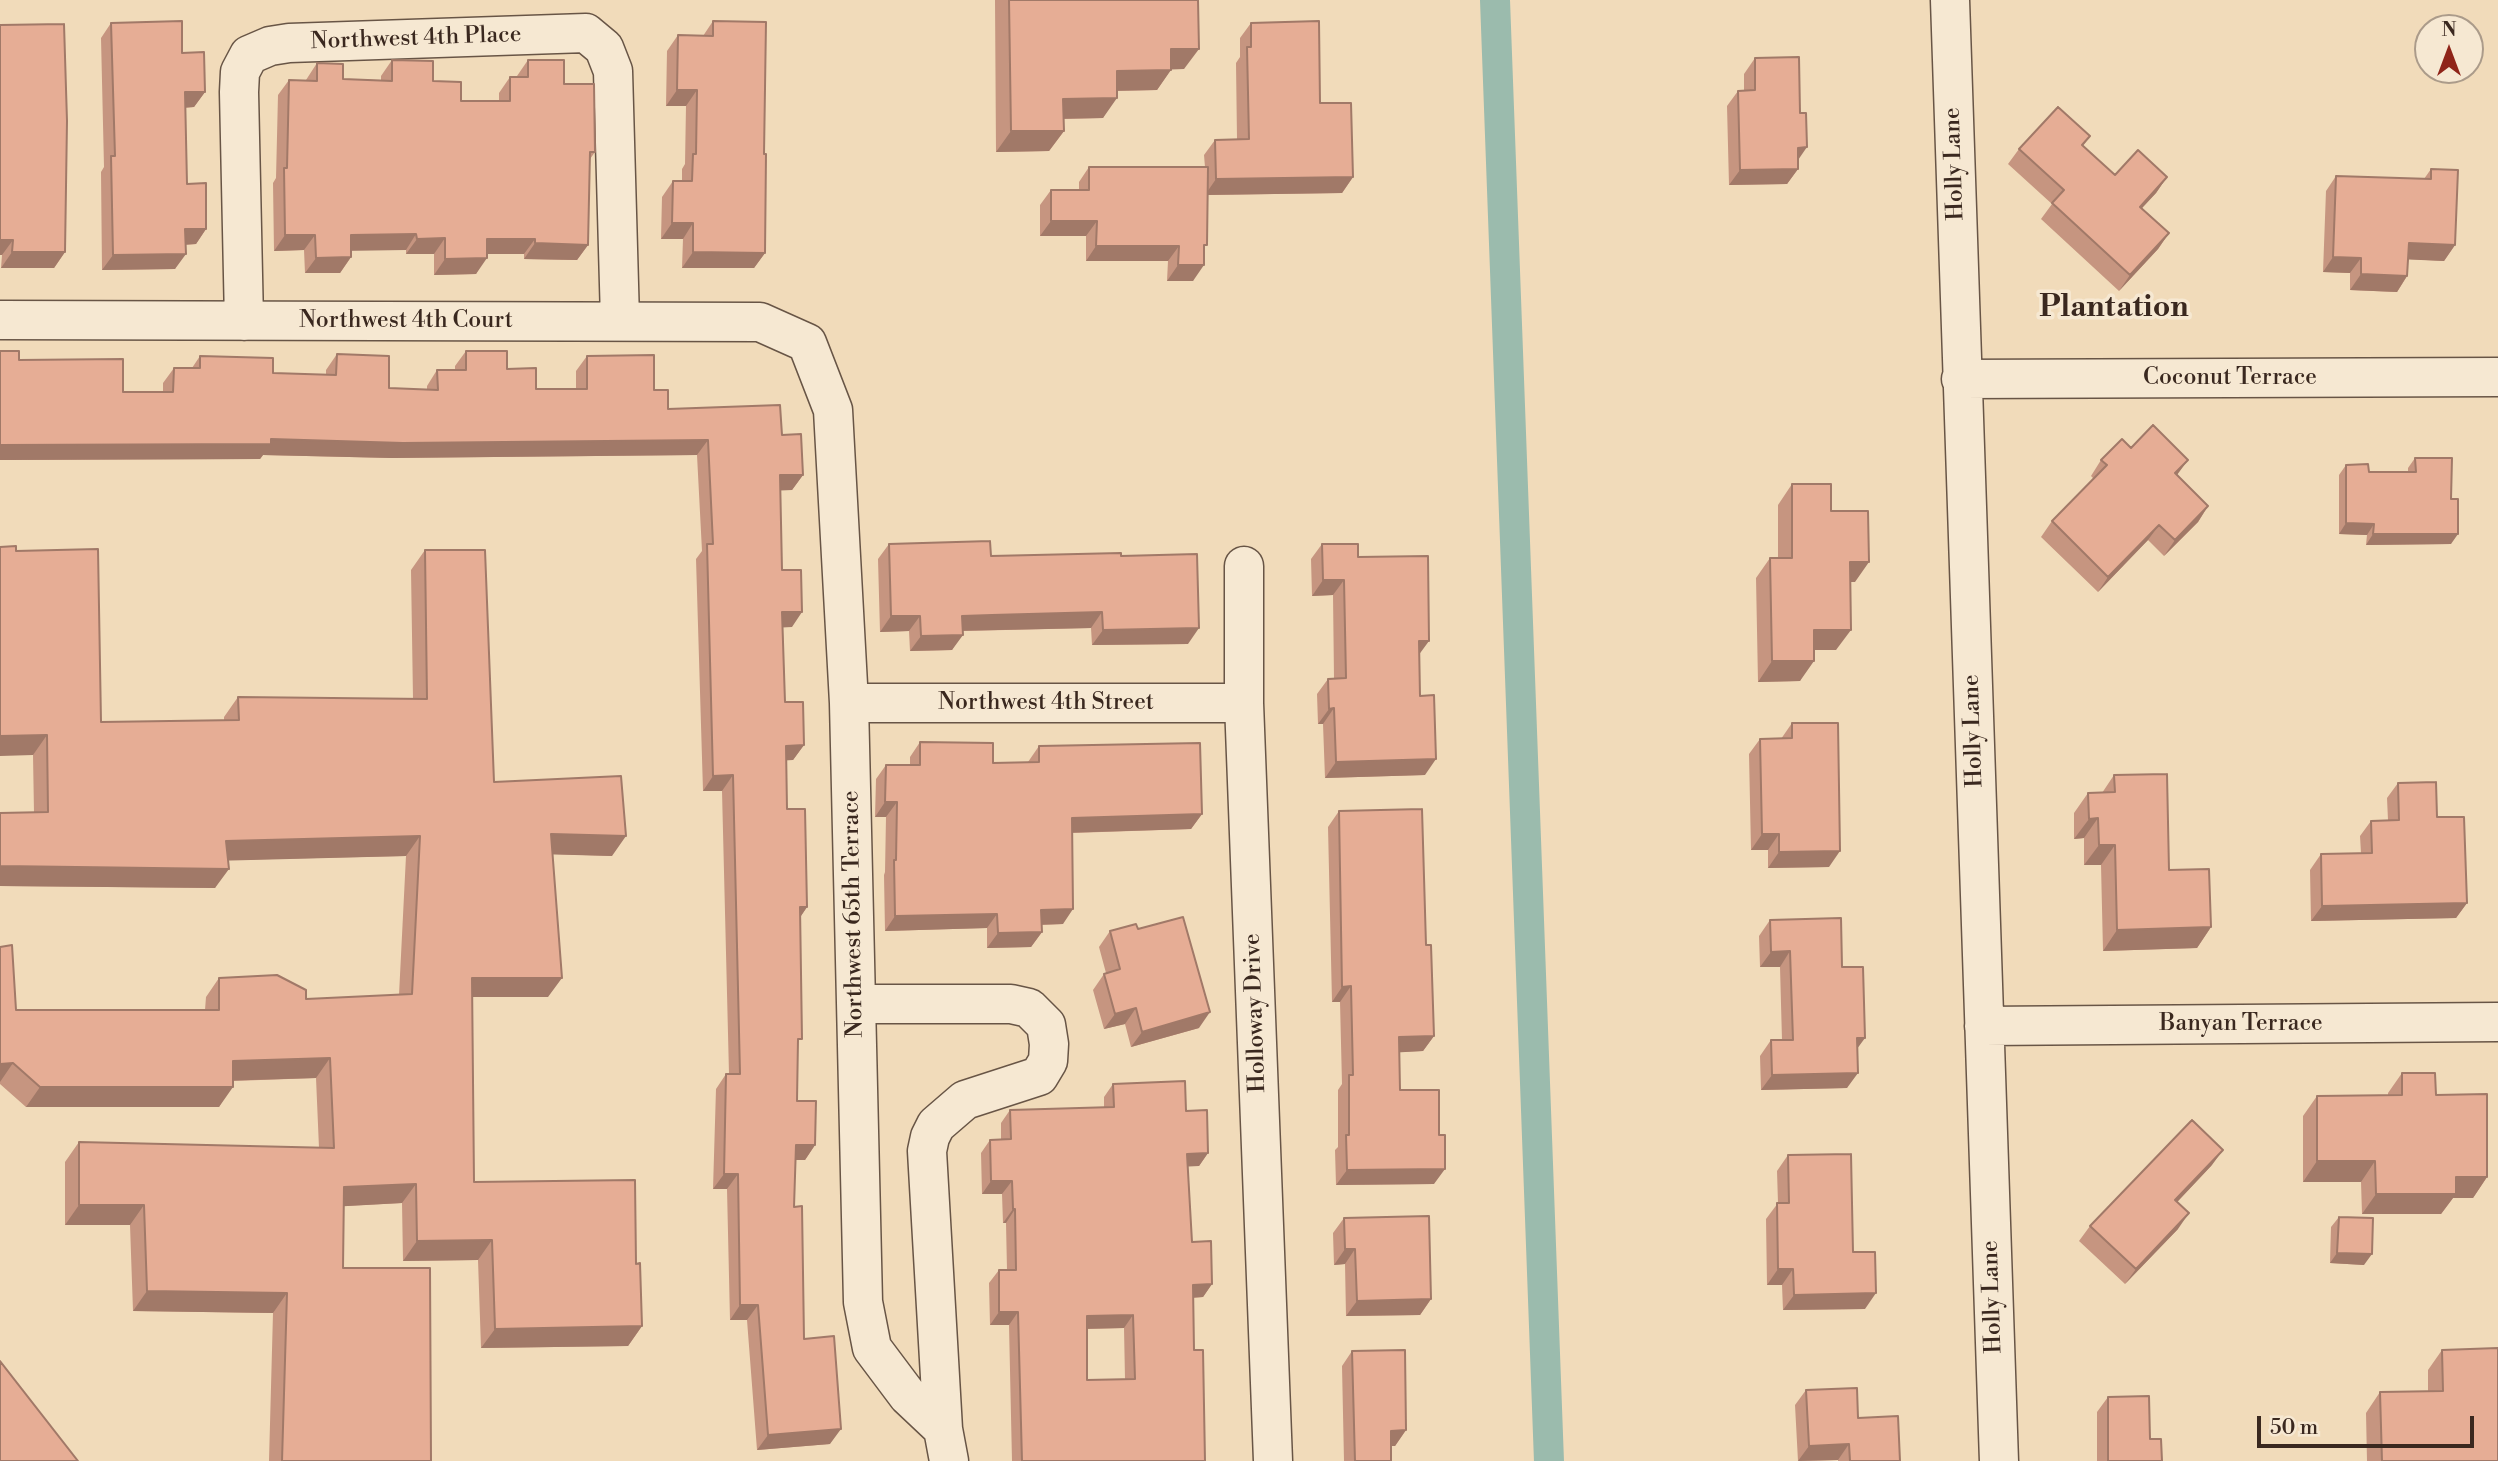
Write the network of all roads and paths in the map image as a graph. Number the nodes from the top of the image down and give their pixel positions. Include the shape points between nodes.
1 (1950, 0) edge
2 (0, 320) edge
3 (620, 320) junction
4 (244, 321) junction
5 (807, 343) joint
6 (2498, 377) edge
7 (1961, 379) junction
8 (1244, 566) dead end
9 (849, 703) junction
10 (1244, 703) junction
11 (856, 1004) junction
12 (2498, 1023) edge
13 (1984, 1026) junction
14 (946, 1445) edge
15 (1273, 1461) edge
16 (1999, 1461) edge

1 - 7 street, Holly Lane
2 - 4 street, Northwest 4th Court
3 - 4 street, Northwest 4th Court
3 - 4 street, Northwest 4th Place via 613,71 604,48 586,33 289,43 249,55 240,72 239,92
3 - 5 street, Northwest 4th Court via 761,322
5 - 9 street, Northwest 65th Terrace via 833,410
6 - 7 street, Coconut Terrace
7 - 13 street, Holly Lane
8 - 10 street, Holloway Drive
9 - 10 street, Northwest 4th Street
9 - 11 street, Northwest 65th Terrace
10 - 15 street, Holloway Drive
11 - 14 street, Northwest 65th Terrace via 863,1302 872,1348
11 - 14 street via 1011,1004 1029,1008 1046,1025 1048,1061 1039,1076 965,1100 936,1125 930,1137 927,1151
12 - 13 street, Banyan Terrace
13 - 16 street, Holly Lane

